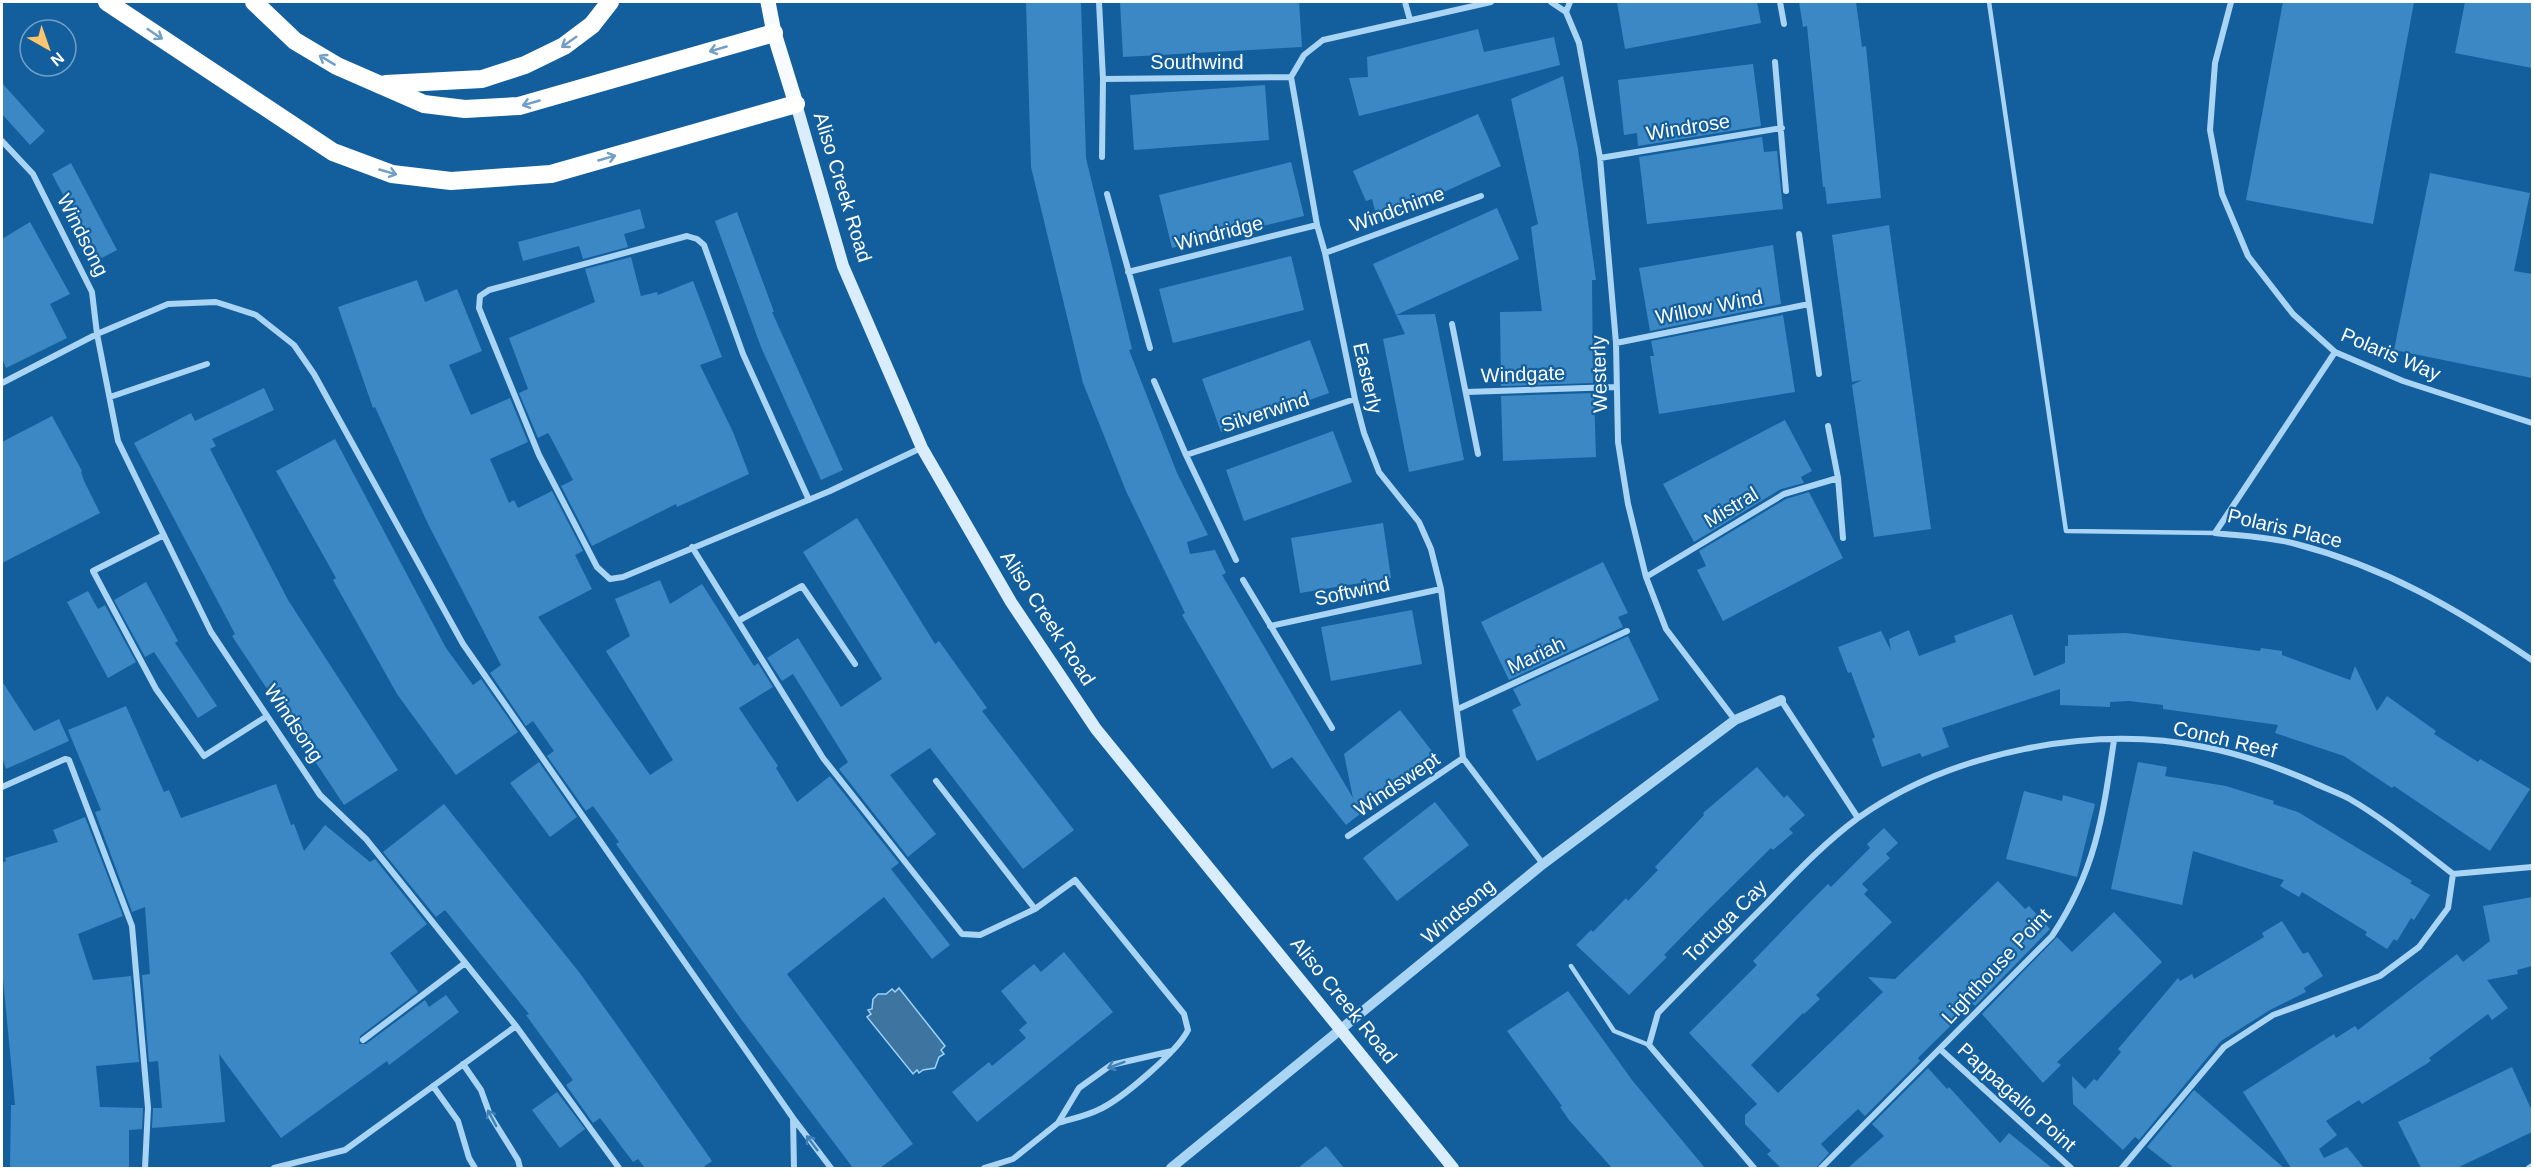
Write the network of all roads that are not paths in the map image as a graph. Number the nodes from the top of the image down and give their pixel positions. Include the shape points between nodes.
1 (107, 2) edge
2 (254, 2) edge
3 (610, 2) edge
4 (768, 2) edge
5 (1099, 2) edge
6 (1405, 2) edge
7 (1491, 2) edge
8 (1551, 2) edge
9 (1570, 2) edge
10 (1780, 2) edge
11 (1989, 2) edge
12 (2231, 2) edge
13 (1566, 12) junction
14 (1410, 20) junction
15 (1784, 24) dead end
16 (774, 33) junction
17 (1775, 62) dead end
18 (1291, 77) junction
19 (1103, 79) junction
20 (381, 84) junction
21 (796, 104) junction
22 (1782, 128) junction
23 (2, 141) edge
24 (1102, 157) dead end
25 (1600, 158) junction
26 (1786, 191) dead end
27 (1107, 194) dead end
28 (1481, 196) dead end
29 (1317, 225) junction
30 (1799, 234) dead end
31 (1324, 253) junction
32 (1128, 272) junction
33 (1809, 304) junction
34 (1452, 324) dead end
35 (97, 334) junction
36 (1616, 343) junction
37 (1150, 348) dead end
38 (2335, 352) junction
39 (207, 364) dead end
40 (1819, 374) dead end
41 (1154, 381) dead end
42 (2, 383) edge
43 (1617, 387) junction
44 (1466, 392) junction
45 (110, 397) junction
46 (1355, 399) junction
47 (2532, 423) edge
48 (1828, 426) dead end
49 (922, 448) junction
50 (1478, 454) dead end
51 (1186, 456) junction
52 (1838, 478) junction
53 (809, 500) junction
54 (2215, 533) junction
55 (164, 535) junction
56 (1843, 538) dead end
57 (692, 547) junction
58 (1236, 560) dead end
59 (1646, 577) junction
60 (1243, 580) dead end
61 (1442, 589) junction
62 (738, 621) junction
63 (1270, 626) junction
64 (1628, 631) dead end
65 (2532, 660) edge
66 (855, 664) dead end
67 (1781, 700) joint
68 (1458, 709) junction
69 (267, 716) junction
70 (1735, 720) junction
71 (1332, 728) dead end
72 (2114, 740) junction
73 (1463, 758) junction
74 (936, 781) dead end
75 (2, 787) edge
76 (1858, 818) junction
77 (1348, 836) dead end
78 (1543, 864) junction
79 (2532, 867) edge
80 (2453, 874) junction
81 (1035, 909) junction
82 (465, 963) junction
83 (1571, 966) dead end
84 (516, 1026) junction
85 (1341, 1031) junction
86 (363, 1040) dead end
87 (1649, 1045) junction
88 (1940, 1049) junction
89 (1172, 1051) junction
90 (463, 1064) junction
91 (433, 1086) junction
92 (793, 1118) junction
93 (1058, 1123) junction
94 (145, 1168) edge
95 (274, 1168) edge
96 (475, 1168) edge
97 (520, 1168) edge
98 (619, 1168) edge
99 (794, 1168) edge
100 (831, 1168) edge
101 (984, 1168) edge
102 (1171, 1168) edge
103 (1453, 1168) edge
104 (1754, 1168) edge
105 (1821, 1168) edge
106 (2071, 1168) edge
107 (2122, 1168) edge

1 -> 21 highway via 333,152 392,174 451,181 551,174
20 -> 2 highway via 338,66 295,41
3 -> 20 highway via 592,25 564,46 525,65 482,79
4 - 16 main road, Aliso Creek Road
5 - 19 street
6 - 14 street
7 - 14 street
8 - 13 street
9 - 13 street
10 - 15 street
11 - 54 lane via 2066,531
12 - 38 street, Polaris Way via 2215,63 2210,130 2222,194 2248,256 2293,314
13 - 25 street, Westerly via 1578,43
14 - 18 street via 1323,40 1304,55
16 -> 20 highway via 519,106 465,109 424,104
16 - 21 main road, Aliso Creek Road
17 - 22 street
18 - 19 street, Southwind
18 - 29 street, Easterly
19 - 24 street
21 - 49 main road, Aliso Creek Road via 843,266
22 - 25 street, Windrose
22 - 26 street
23 - 35 street, Windsong via 33,174 92,292
25 - 36 street, Westerly
27 - 32 street
28 - 31 street, Windchime
29 - 31 street, Easterly
29 - 32 street, Windridge
30 - 33 street
31 - 46 street, Easterly
32 - 37 street
33 - 36 street, Willow Wind
33 - 40 street
34 - 44 street, Windgate
35 - 42 street
35 - 45 street, Windsong
35 - 92 street via 168,304 216,302 256,315 294,345 314,374 463,644
36 - 43 street, Westerly
38 - 47 street, Polaris Way via 2403,381
38 - 54 street, Polaris Place
39 - 45 street
41 - 51 street
43 - 44 street, Windgate
43 - 59 street, Westerly via 1618,442
44 - 50 street, Windgate
45 - 55 street, Windsong via 118,441
46 - 51 street, Silverwind
46 - 61 street, Easterly via 1379,472 1419,522
48 - 52 street
49 - 53 street
49 - 85 main road, Aliso Creek Road via 1011,602 1096,729
51 - 58 street
52 - 56 street
52 - 59 street, Mistral via 1784,494
53 - 57 street
53 - 57 street via 743,354 704,245 697,239 687,236 489,290 480,296 479,308 539,455 597,567 610,579 623,577
54 - 65 street, Polaris Place via 2294,543 2364,565 2423,591
55 - 69 street, Windsong via 211,632
55 - 69 street via 93,571 156,689 204,756
57 - 62 street
59 - 70 street, Westerly via 1666,629
60 - 63 street
61 - 63 street, Softwind
61 - 68 street, Easterly
62 - 66 street via 802,586
62 - 81 street via 823,758 962,934 980,935
63 - 71 street
64 - 68 street, Mariah
67 - 70 street, Windsong
67 - 76 street
68 - 73 street, Easterly
69 - 82 street, Windsong via 320,795 366,840
70 - 78 street, Windsong
72 - 76 street, Conch Reef via 2057,744 1970,762 1909,788
72 - 80 street, Conch Reef via 2202,746 2282,769 2347,798
72 - 88 street, Lighthouse Point via 2102,824 2069,911 2052,936
73 - 77 street, Windswept
73 - 78 street
74 - 81 street
75 - 94 street via 69,760 132,926 148,1108
76 - 87 street, Tortuga Cay via 1811,858 1658,1013
78 - 85 street, Windsong
79 - 80 street
80 - 107 street via 2448,908 2419,947 2380,976 2273,1015 2224,1047
81 - 89 street via 1076,880 1184,1014 1188,1030
82 - 84 street, Windsong
82 - 86 street
83 - 87 lane via 1614,1030
84 - 90 street
84 - 98 street, Windsong
85 - 102 street, Windsong
85 - 103 main road, Aliso Creek Road
87 - 104 street
88 - 105 street, Lighthouse Point
88 - 106 street, Pappagallo Point
89 - 93 street via 1099,1110
89 -> 93 street via 1111,1065 1079,1088
90 - 91 street
97 -> 90 street via 490,1115 481,1090
91 - 95 street via 345,1150
91 - 96 street via 458,1121
92 - 99 street
100 -> 92 street
93 - 101 street via 1013,1159

